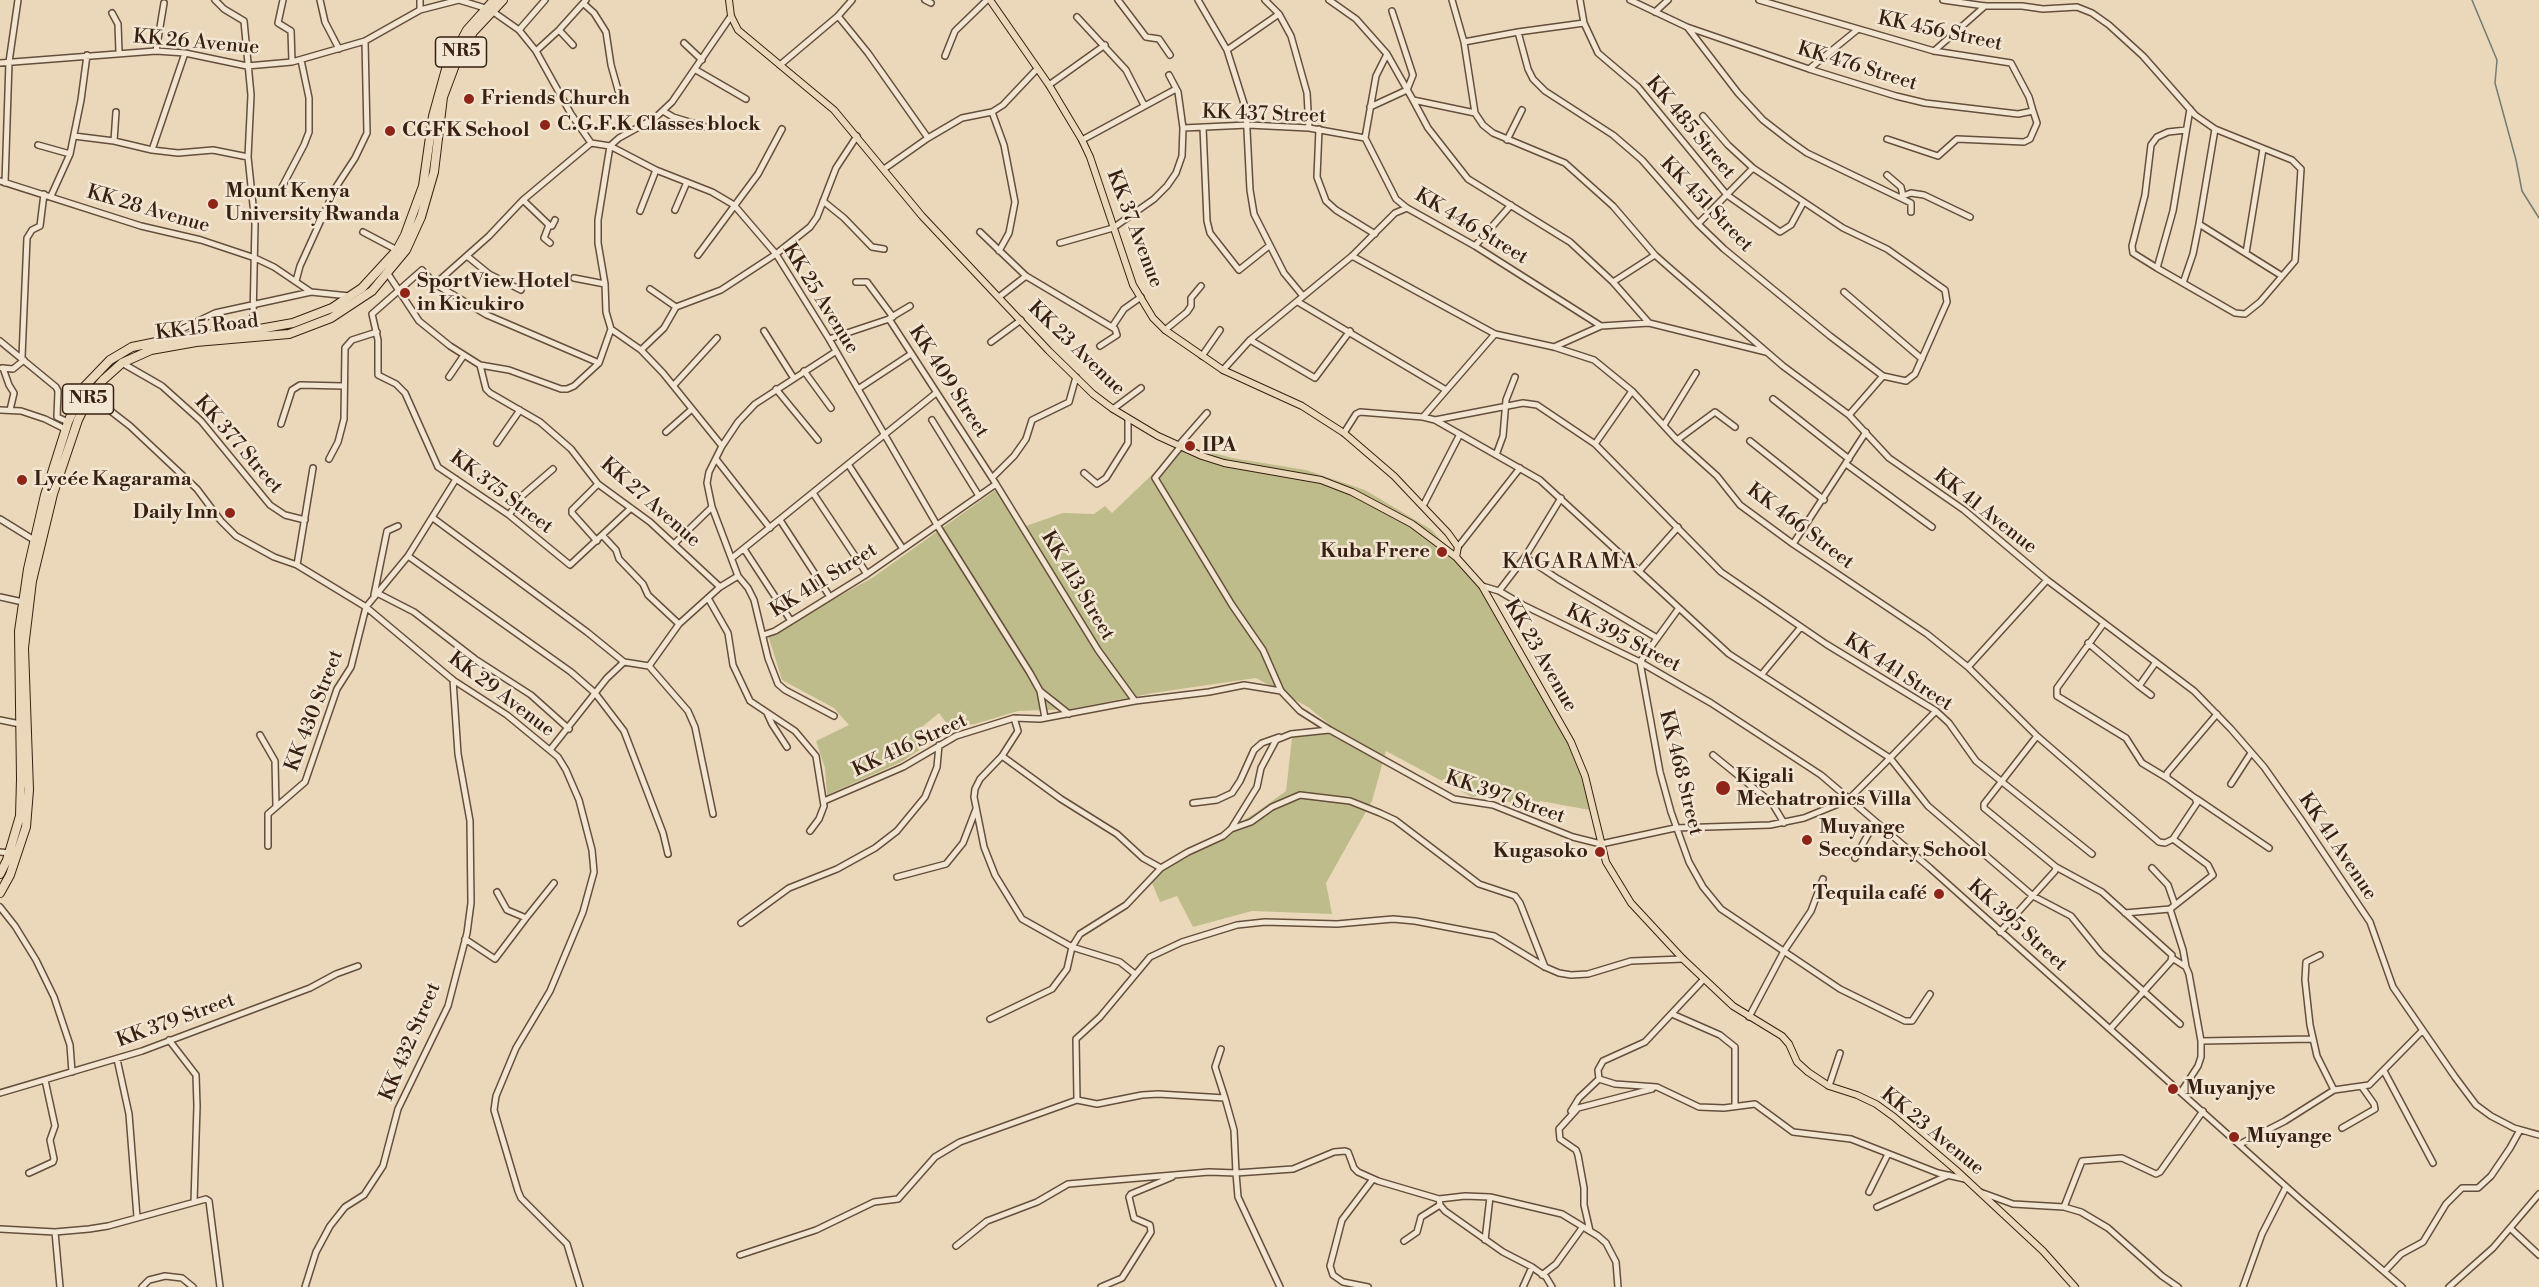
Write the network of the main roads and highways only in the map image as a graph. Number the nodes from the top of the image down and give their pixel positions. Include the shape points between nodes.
1 (494, 0) edge
2 (503, 0) edge
3 (729, 0) edge
4 (989, 0) edge
5 (488, 9) junction
6 (381, 267) junction
7 (388, 274) junction
8 (1456, 557) junction
9 (0, 874) edge
10 (0, 893) edge
11 (2075, 1287) edge

1 - 5 highway, KK 15 Road / NR5
2 - 5 highway, KK 15 Road / NR5
3 - 8 main road, KK 23 Avenue via 730,16 738,30 823,99 922,216 1076,377 1113,409 1180,446 1224,463 1321,480 1352,492 1412,524
4 - 8 main road, KK 37 Avenue via 1049,85 1082,141 1133,285 1154,318 1223,370 1302,406 1344,433 1394,476 1448,533 1458,548
5 - 6 highway, KK 15 Road / NR5 via 467,30 447,69 415,212 397,250
5 - 7 highway, KK 15 Road / NR5 via 449,77 439,115 429,195 414,236
6 - 7 highway
6 - 9 highway, KK 15 Road / NR5 via 351,296 323,312 293,323 132,347 110,360 84,387 67,426 34,540 23,602 19,631 20,816
7 - 10 highway, KK 15 Road / NR5 via 372,291 332,318 289,334 151,350 122,363 90,395 53,494 32,581 24,648 29,790 26,827 10,876
8 - 11 main road, KK 23 Avenue via 1482,586 1571,742 1585,776 1611,874 1631,903 1733,1006 1782,1036 1797,1062 1808,1072 1829,1086 1876,1104 1894,1117 2043,1251

